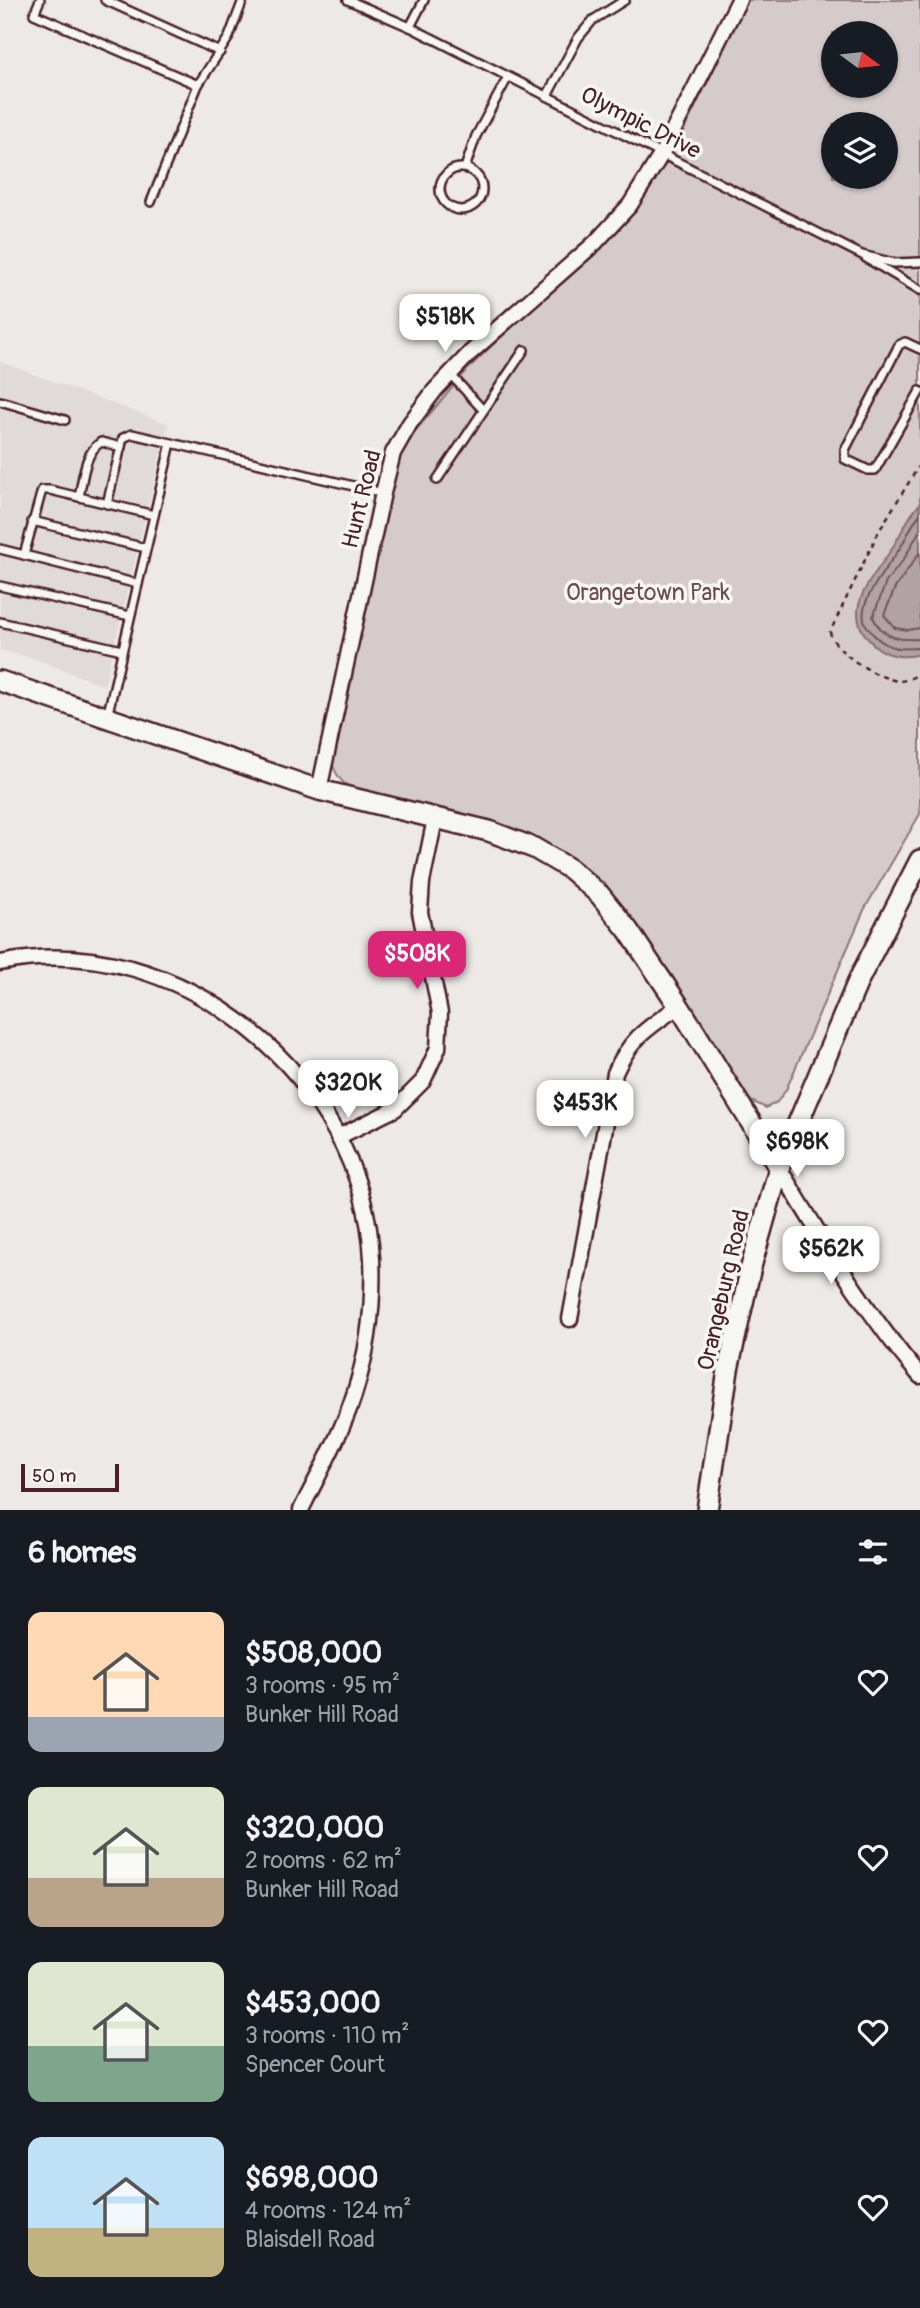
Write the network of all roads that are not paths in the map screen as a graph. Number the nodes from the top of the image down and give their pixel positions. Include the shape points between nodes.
1 (40, 0) edge
2 (105, 0) edge
3 (243, 0) edge
4 (348, 0) edge
5 (424, 0) edge
6 (625, 0) edge
7 (738, 0) edge
8 (410, 27) junction
9 (220, 52) junction
10 (508, 77) junction
11 (198, 85) junction
12 (547, 96) junction
13 (661, 155) junction
14 (465, 168) junction
15 (151, 202) dead end
16 (862, 255) junction
17 (920, 262) edge
18 (920, 290) edge
19 (920, 347) edge
20 (524, 350) dead end
21 (450, 374) junction
22 (920, 391) edge
23 (0, 401) edge
24 (483, 410) junction
25 (65, 419) dead end
26 (171, 443) junction
27 (121, 447) junction
28 (437, 480) dead end
29 (383, 493) junction
30 (79, 497) junction
31 (107, 504) junction
32 (154, 515) junction
33 (32, 521) junction
34 (146, 548) junction
35 (0, 549) edge
36 (24, 555) junction
37 (138, 584) junction
38 (0, 586) edge
39 (130, 616) junction
40 (0, 622) edge
41 (122, 650) junction
42 (0, 681) edge
43 (106, 718) junction
44 (319, 790) junction
45 (435, 819) junction
46 (920, 860) edge
47 (0, 962) edge
48 (678, 1006) junction
49 (338, 1137) junction
50 (779, 1168) junction
51 (570, 1319) dead end
52 (920, 1376) edge
53 (301, 1510) edge
54 (707, 1510) edge

1 - 11 lane via 34,14
2 - 9 lane
3 - 9 lane
4 - 8 lane, Olympic Drive
5 - 8 lane
6 - 12 lane via 593,20 578,38
7 - 13 street, Hunt Road
8 - 10 lane, Olympic Drive
9 - 11 lane
10 - 12 lane, Olympic Drive
10 - 14 lane via 476,136
11 - 15 lane
12 - 13 lane, Olympic Drive
13 - 16 lane, Olympic Drive
13 - 21 street, Hunt Road via 630,205 595,243
14 - 14 lane via 481,180 482,194 475,205 456,209 444,201 440,188 452,170
16 - 17 lane, Olympic Drive via 894,263
16 - 18 lane
19 - 22 lane via 905,342 899,345 845,450 845,459 875,470
20 - 24 lane
21 - 24 lane
21 - 29 street, Hunt Road via 393,453
23 - 25 lane
24 - 28 lane
26 - 27 lane via 132,434 123,438
26 - 29 lane
26 - 32 lane
27 - 30 lane via 101,442 93,447
27 - 31 lane
29 - 44 street, Hunt Road
30 - 31 lane
30 - 33 lane via 42,490
31 - 32 lane
32 - 34 lane
33 - 34 lane
33 - 36 lane
34 - 37 lane
35 - 36 lane
36 - 37 lane
37 - 39 lane
38 - 39 lane
39 - 41 lane
40 - 41 lane
41 - 43 lane
42 - 43 street
43 - 44 street
44 - 45 street
45 - 48 street via 489,831 534,848 570,869 600,895 628,930
45 - 49 street via 420,912 440,1013 438,1048 423,1081 395,1109
46 - 50 street, Orangeburg Road via 859,979
47 - 49 street via 94,961 179,985 252,1030 302,1083
48 - 50 street
48 - 51 street via 637,1036 615,1073
49 - 53 street via 366,1215 372,1258 371,1303 366,1351 354,1396
50 - 52 street via 852,1286
50 - 54 street, Orangeburg Road via 728,1370

